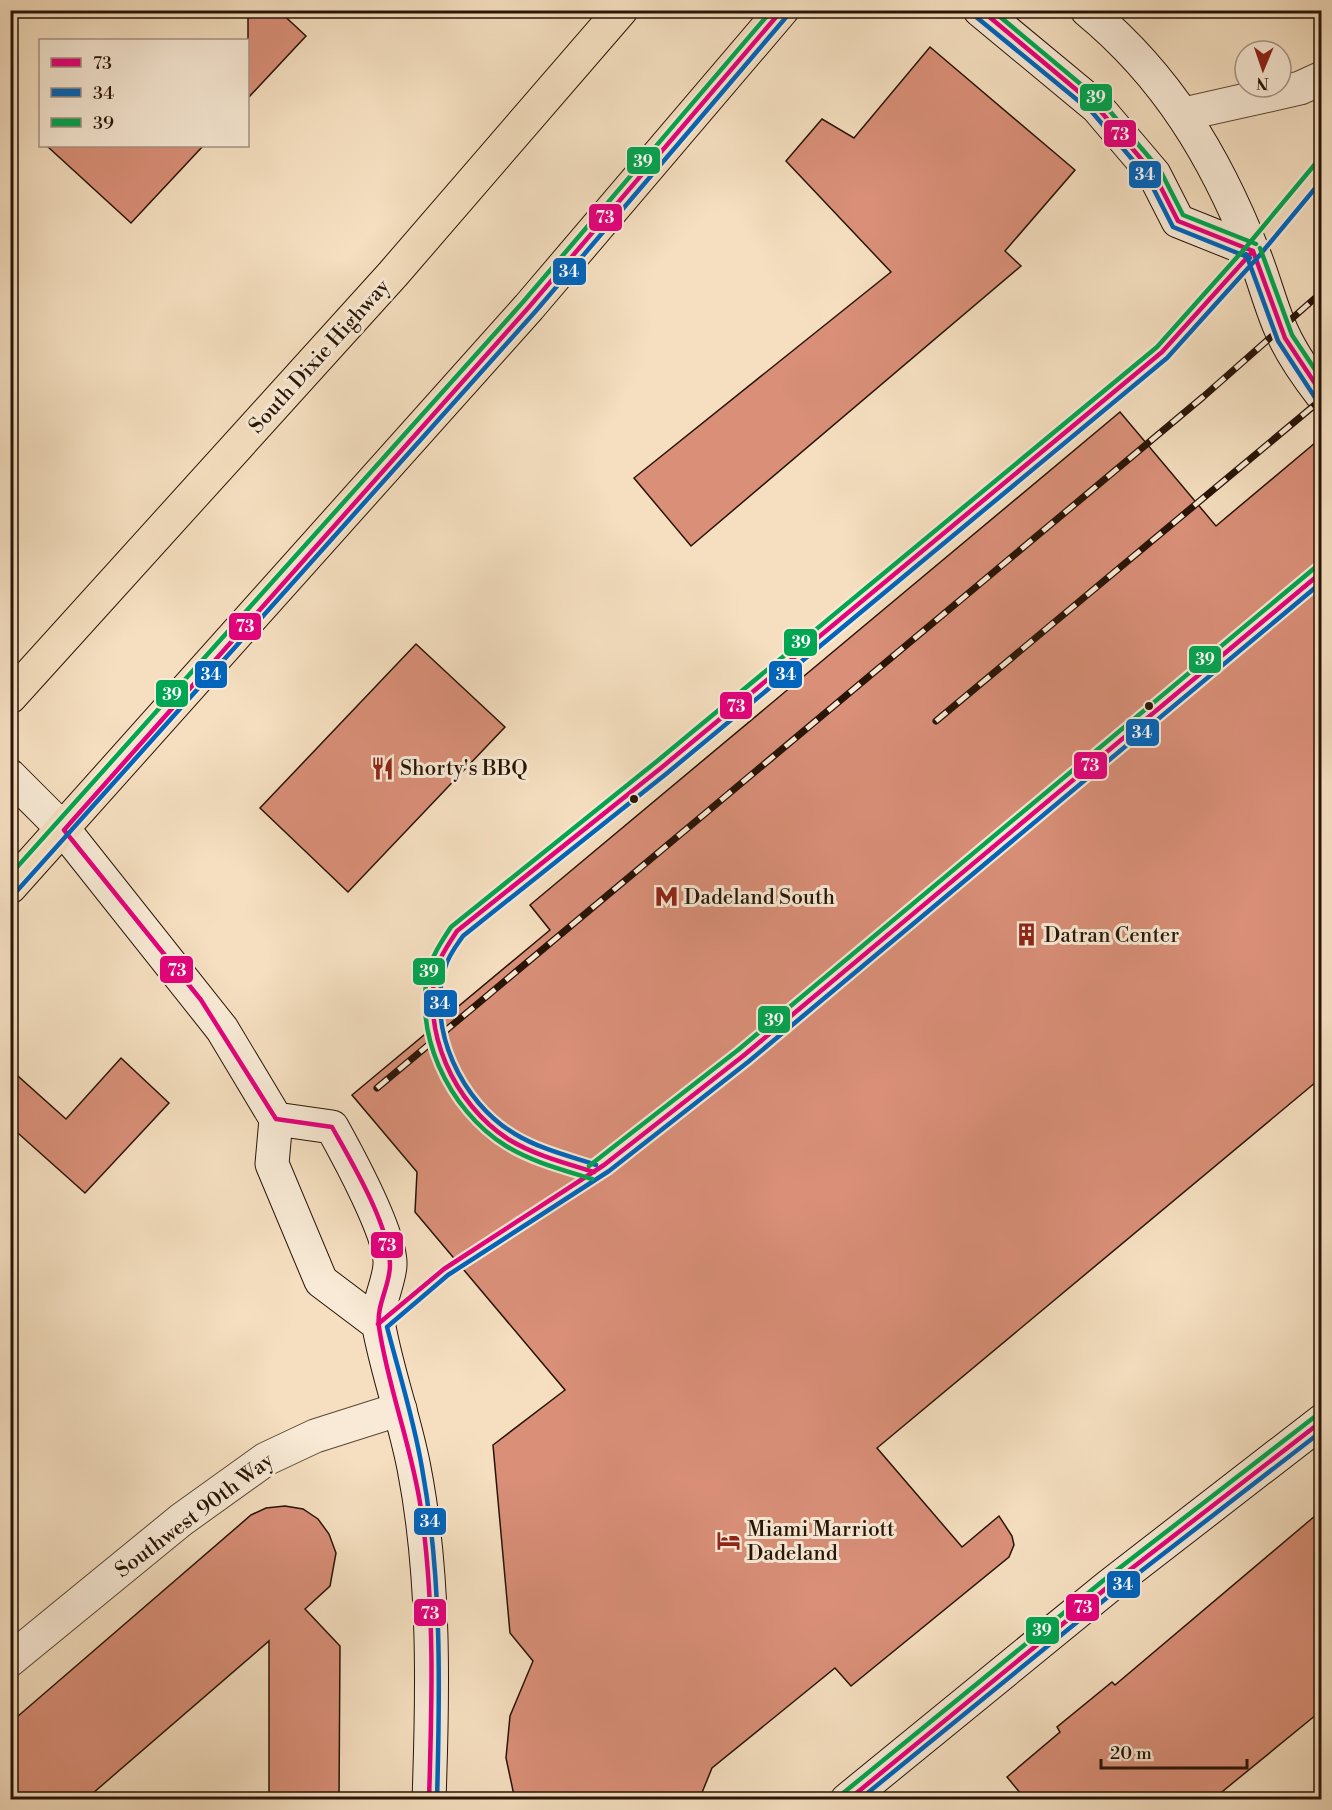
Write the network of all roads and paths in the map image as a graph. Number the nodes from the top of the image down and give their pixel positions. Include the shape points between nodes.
1 (621, 10) edge
2 (782, 10) edge
3 (980, 10) edge
4 (1087, 10) edge
5 (1322, 78) edge
6 (1184, 114) junction
7 (1253, 251) junction
8 (1322, 395) edge
9 (10, 697) edge
10 (10, 776) edge
11 (64, 830) junction
12 (10, 887) edge
13 (276, 1119) junction
14 (378, 1324) junction
15 (400, 1409) junction
16 (1322, 1421) edge
17 (10, 1660) edge
18 (429, 1800) edge
19 (847, 1800) edge

1 - 9 highway, South Dixie Highway via 393,274
2 - 11 highway via 529,307
3 - 7 street via 1097,107 1154,174 1178,221
4 - 6 street via 1120,37
5 - 6 street via 1300,88
6 - 7 street via 1216,170
7 - 8 street via 1285,338
10 - 11 street
11 - 12 highway
11 - 13 street via 201,1000
13 - 14 street via 272,1164 321,1281
13 - 14 street via 332,1127 350,1158 374,1211 390,1263
14 - 15 street
15 - 17 street, Southwest 90th Way via 315,1436 266,1459 181,1520
15 - 18 street via 415,1469 427,1564
16 - 19 street via 1109,1586

